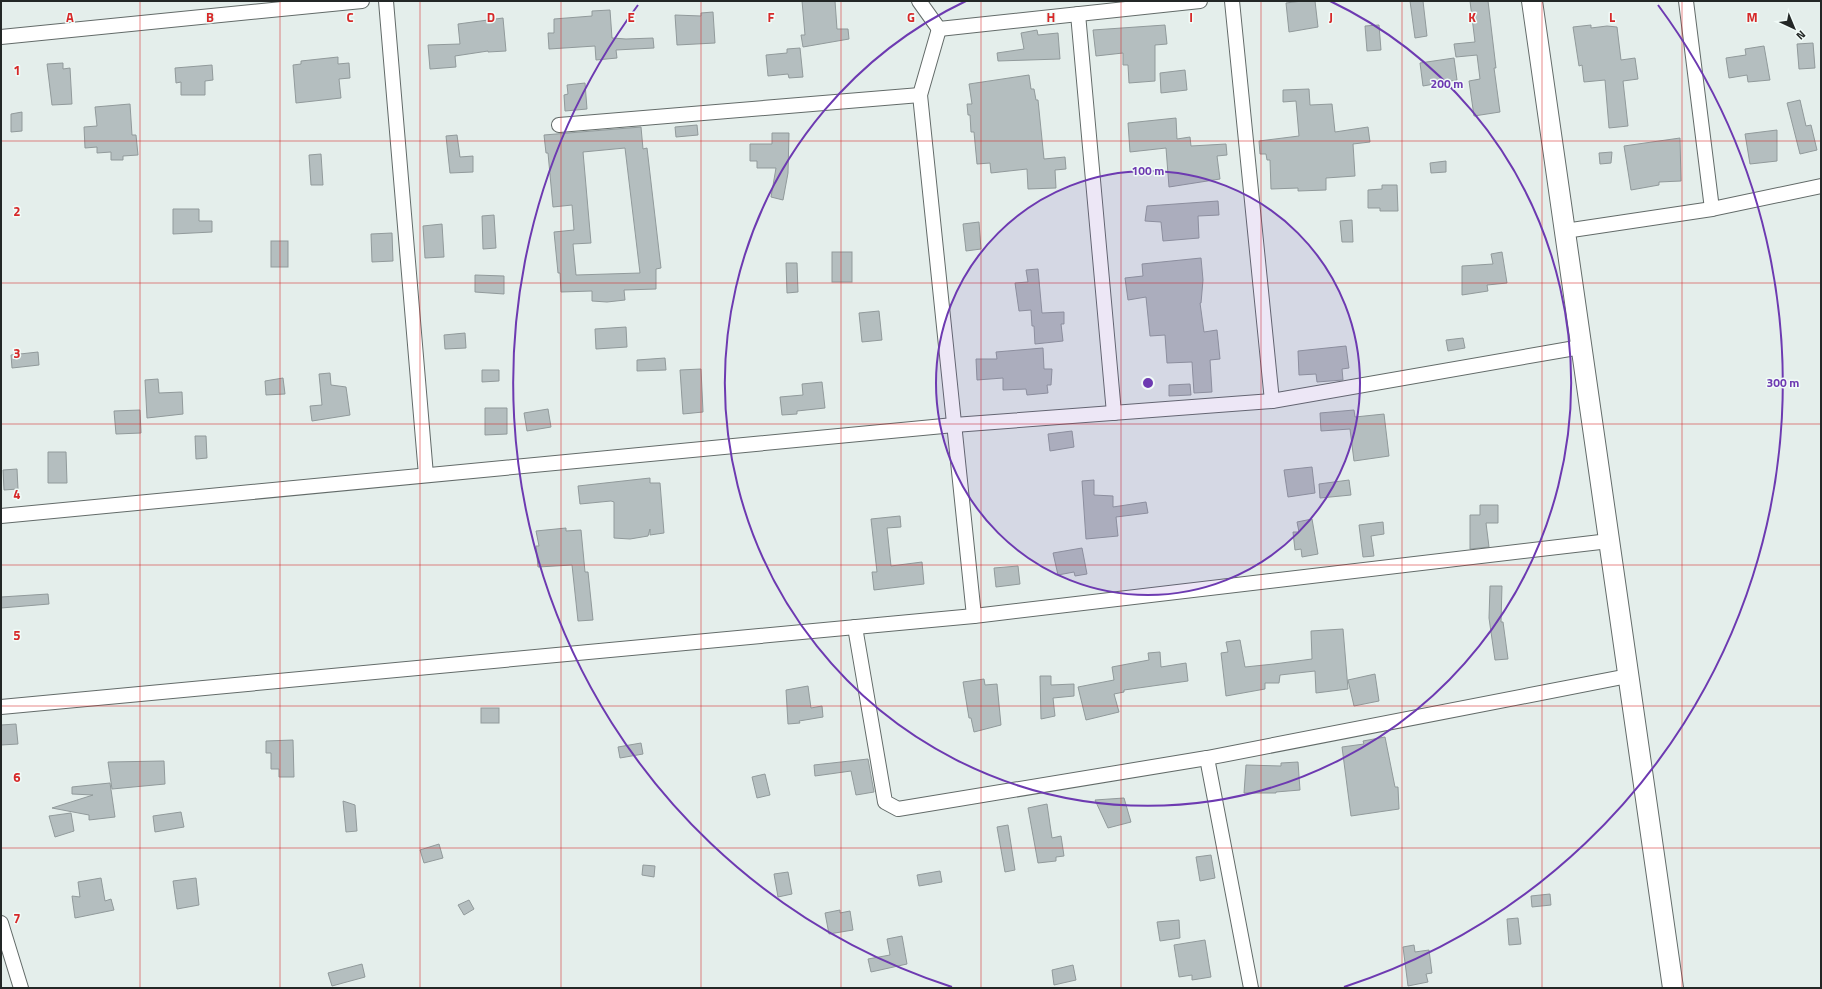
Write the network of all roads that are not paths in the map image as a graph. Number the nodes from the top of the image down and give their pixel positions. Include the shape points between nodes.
1 (362, 1) edge
2 (386, 1) edge
3 (919, 1) edge
4 (1200, 1) edge
5 (1232, 1) edge
6 (1532, 1) edge
7 (1686, 1) edge
8 (1078, 14) junction
9 (939, 29) junction
10 (1, 38) edge
11 (920, 95) junction
12 (558, 125) dead end
13 (1821, 186) edge
14 (1712, 209) junction
15 (1565, 231) junction
16 (1581, 347) junction
17 (1272, 401) junction
18 (1114, 413) junction
19 (954, 425) junction
20 (426, 475) junction
21 (1, 516) edge
22 (1609, 541) junction
23 (974, 616) junction
24 (856, 627) junction
25 (1628, 676) junction
26 (1, 707) edge
27 (1207, 758) junction
28 (1, 923) edge
29 (21, 988) edge
30 (1251, 988) edge
31 (1673, 988) edge

1 - 10 street
2 - 20 street
3 - 9 street
4 - 8 street
5 - 17 street
6 - 15 highway
7 - 14 street
8 - 9 street
8 - 18 street
9 - 11 street
11 - 12 street
11 - 19 street
13 - 14 street
14 - 15 street
15 - 16 highway
16 - 17 street
16 - 22 highway
17 - 18 street
18 - 19 street
19 - 20 street
19 - 23 street
20 - 21 street
22 - 23 street
22 - 25 highway
23 - 24 street
24 - 26 street
24 - 27 street via 885,802 898,809
25 - 27 street
25 - 31 highway
27 - 30 street
28 - 29 street

